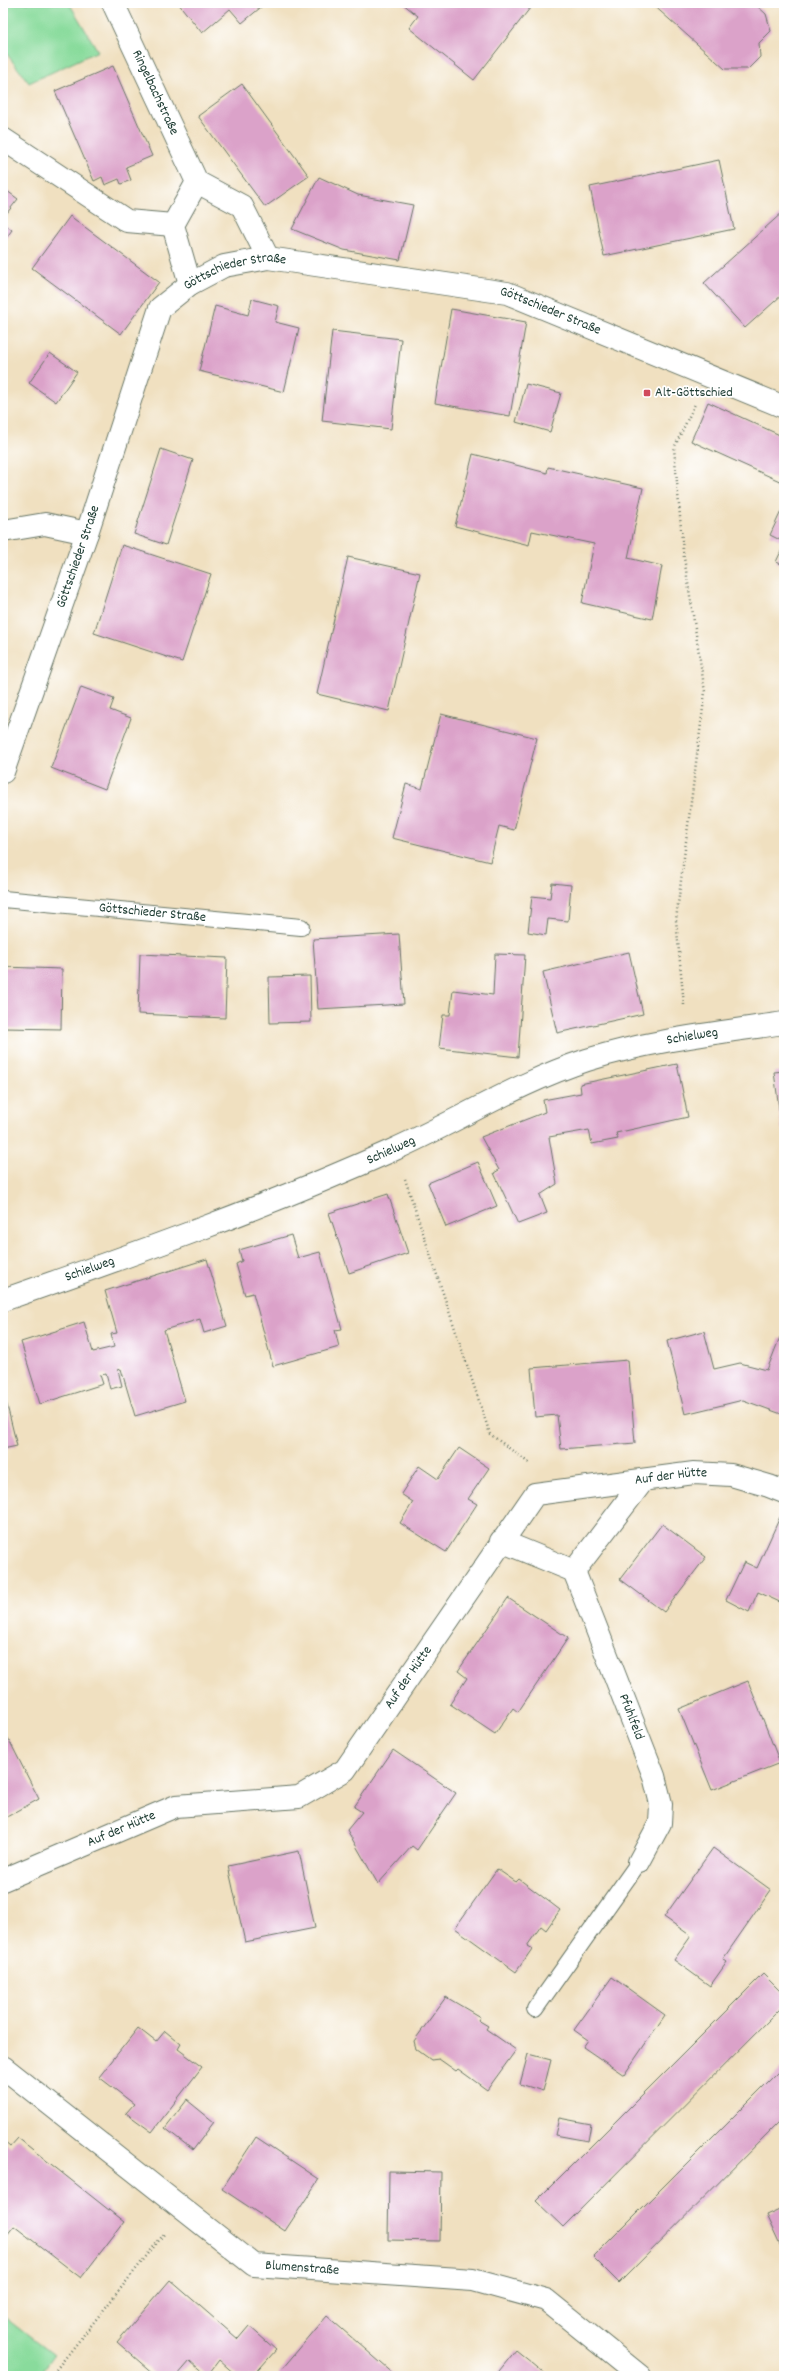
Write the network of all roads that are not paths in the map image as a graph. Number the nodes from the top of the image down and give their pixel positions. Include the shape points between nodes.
1 (112, 3) edge
2 (3, 139) edge
3 (197, 182) junction
4 (173, 225) junction
5 (268, 258) junction
6 (190, 284) junction
7 (784, 407) edge
8 (3, 531) edge
9 (87, 533) junction
10 (3, 772) edge
11 (3, 899) edge
12 (301, 927) dead end
13 (784, 1023) edge
14 (3, 1300) edge
15 (642, 1482) junction
16 (784, 1492) edge
17 (502, 1541) junction
18 (574, 1571) junction
19 (639, 1862) joint
20 (3, 1880) edge
21 (535, 2009) dead end
22 (3, 2067) edge
23 (640, 2376) edge

1 - 3 street, Ringelbachstraße
2 - 4 street via 127,221
3 - 4 street
3 - 5 street via 242,206
4 - 6 street
5 - 6 street, Göttschieder Straße via 224,266
5 - 7 street, Göttschieder Straße via 507,293
6 - 9 street, Göttschieder Straße via 160,308
8 - 9 street via 45,524
9 - 10 street, Göttschieder Straße
11 - 12 lane, Göttschieder Straße
13 - 14 street, Schielweg via 687,1038 586,1061 540,1079 395,1149 205,1228
15 - 16 street, Auf der Hütte via 694,1473 731,1475
15 - 17 street, Auf der Hütte via 535,1494
15 - 18 street
17 - 18 street
17 - 20 street, Auf der Hütte via 345,1770 299,1797 176,1806
18 - 19 street, Pfuhlfeld via 654,1776 662,1804 660,1823
19 - 21 lane
22 - 23 street, Blumenstraße via 254,2265 473,2280 546,2300

